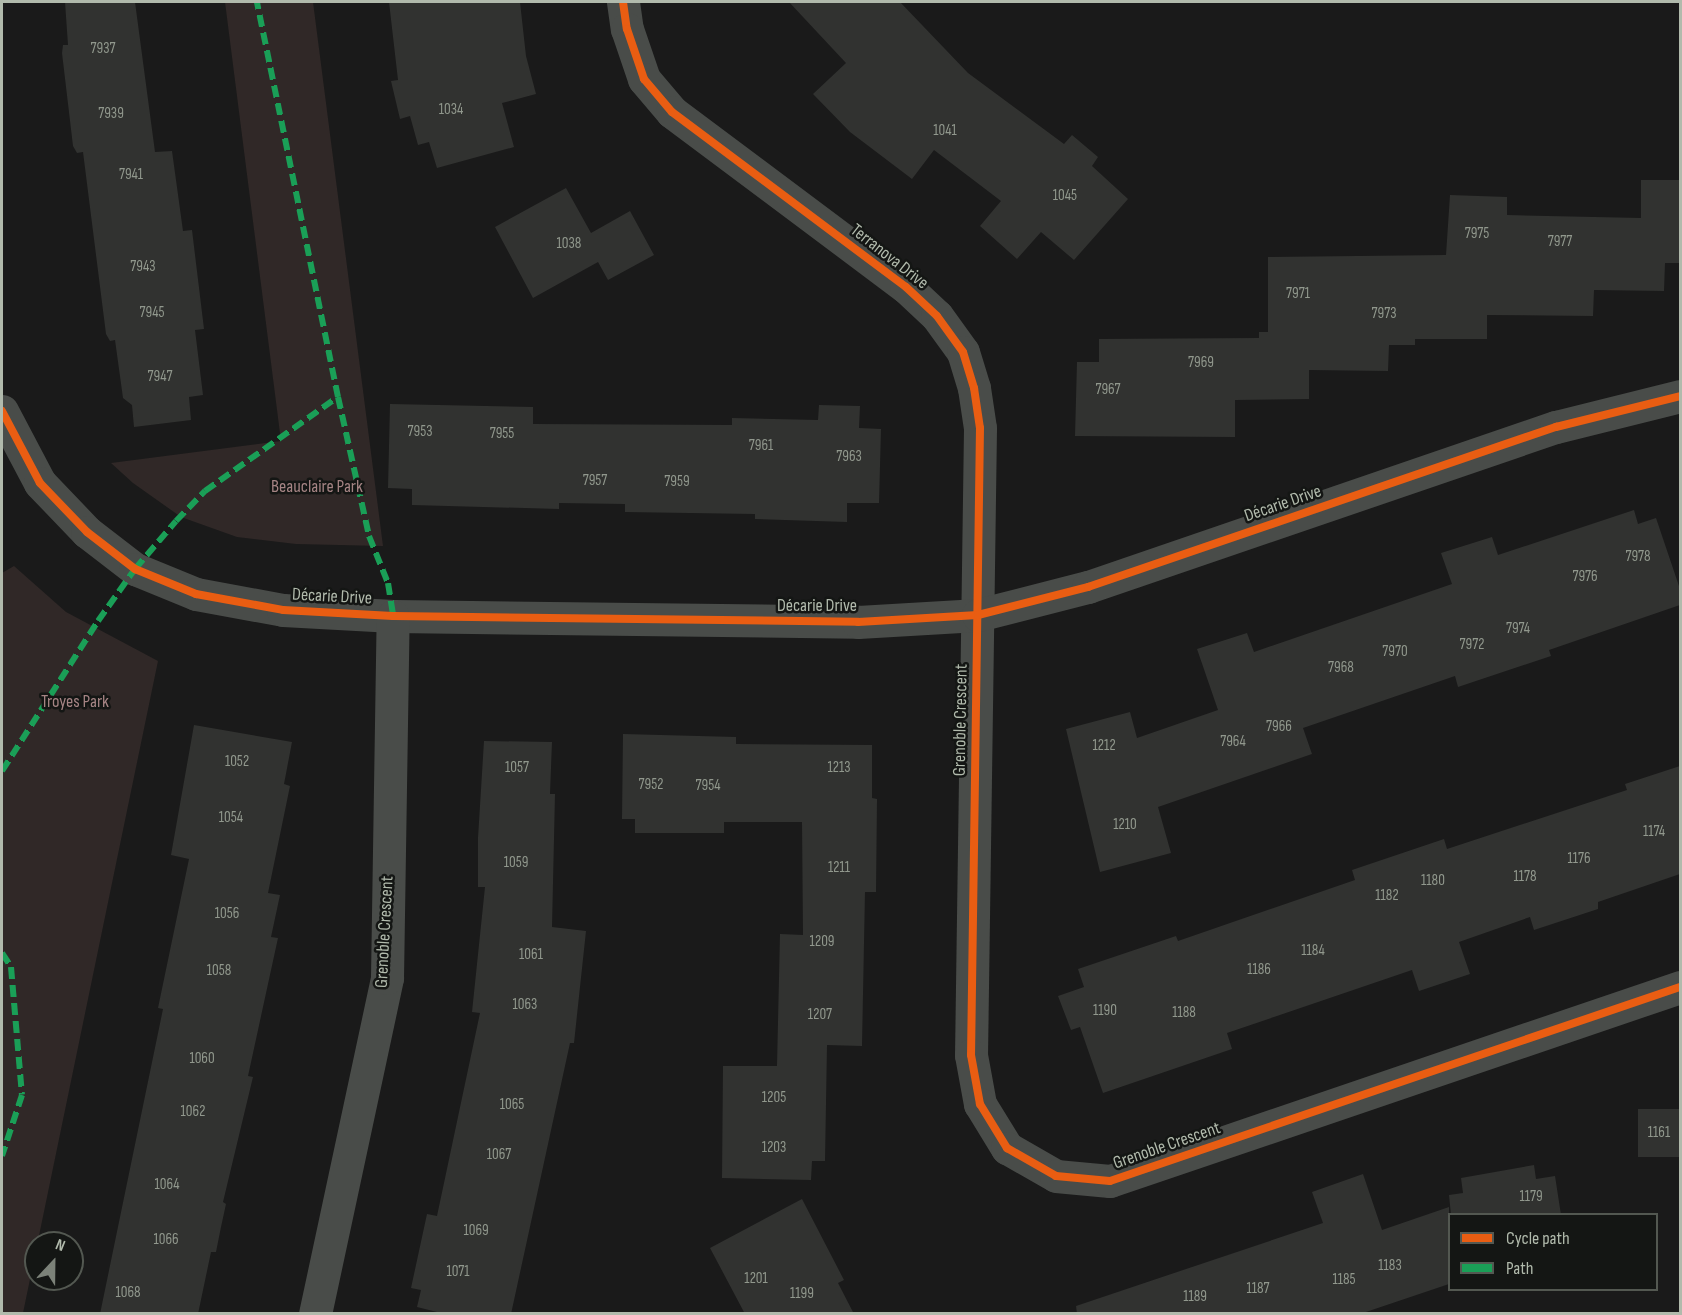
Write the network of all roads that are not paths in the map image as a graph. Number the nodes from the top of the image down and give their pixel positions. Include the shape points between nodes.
1 (623, 2) edge
2 (1680, 396) edge
3 (2, 411) edge
4 (978, 615) junction
5 (393, 616) junction
6 (1680, 987) edge
7 (315, 1314) edge

1 - 4 street, Terranova Drive via 627,29 644,79 672,111 906,287 937,316 963,352 980,429
2 - 4 street, Décarie Drive via 1556,427 1088,587
3 - 5 street, Décarie Drive via 40,483 87,532 135,569 196,594 283,610
4 - 5 street, Décarie Drive via 858,622
4 - 6 street, Grenoble Crescent via 971,1055 980,1104 1007,1148 1056,1176 1110,1181
5 - 7 street, Grenoble Crescent via 387,978

